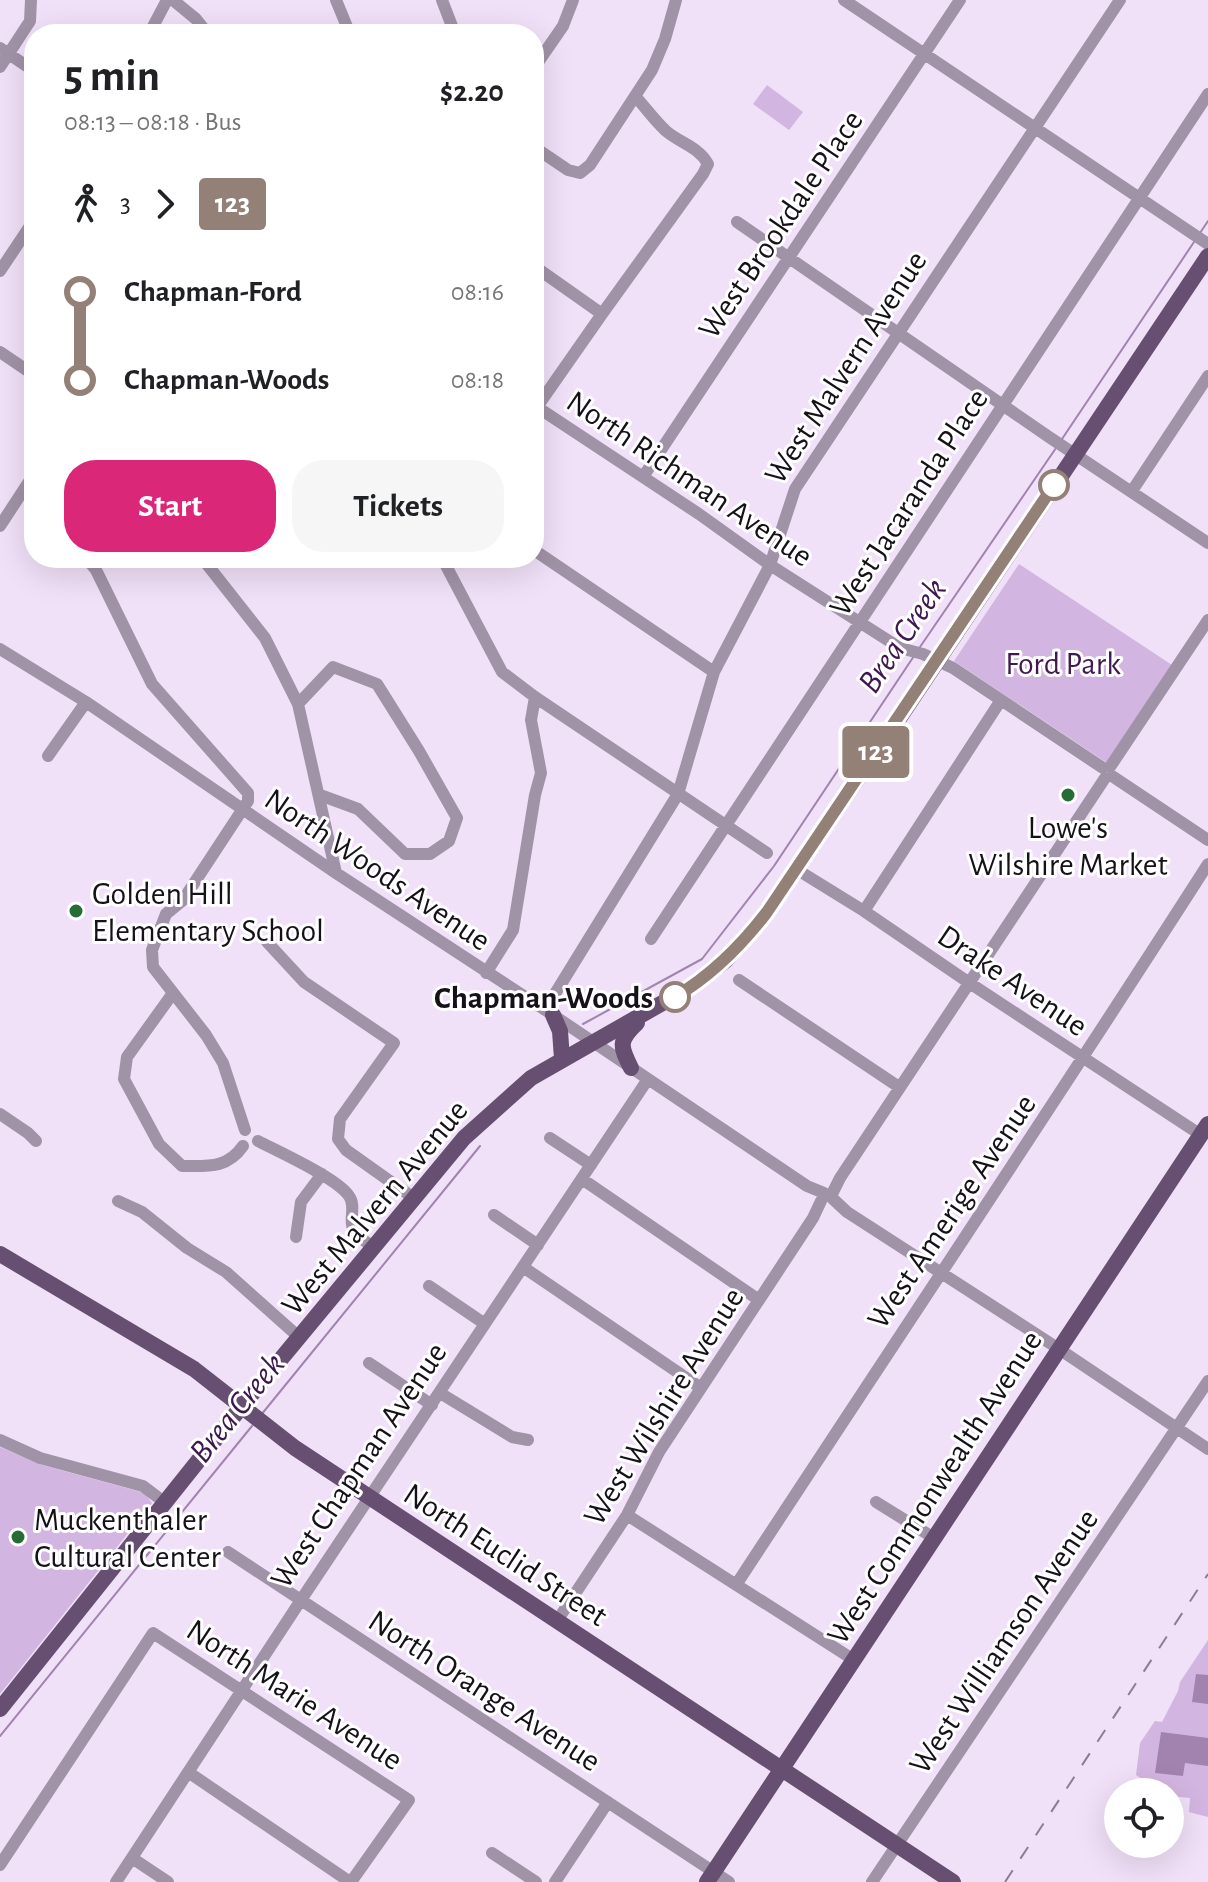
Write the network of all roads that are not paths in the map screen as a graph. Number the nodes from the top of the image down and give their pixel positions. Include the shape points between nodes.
1 (31, 0) edge
2 (170, 0) edge
3 (336, 0) edge
4 (442, 0) edge
5 (573, 0) edge
6 (676, 0) edge
7 (844, 0) edge
8 (960, 0) edge
9 (1120, 0) edge
10 (27, 24) edge
11 (155, 24) edge
12 (200, 24) edge
13 (346, 24) edge
14 (451, 24) edge
15 (24, 28) edge
16 (4, 51) edge
17 (925, 53) junction
18 (544, 54) edge
19 (24, 64) edge
20 (0, 67) edge
21 (1208, 94) edge
22 (635, 96) junction
23 (1036, 128) junction
24 (544, 154) edge
25 (1140, 197) junction
26 (737, 222) dead end
27 (24, 235) edge
28 (1198, 237) edge
29 (1208, 256) edge
30 (789, 258) junction
31 (0, 271) edge
32 (544, 273) edge
33 (602, 314) junction
34 (898, 333) junction
35 (0, 352) edge
36 (24, 368) edge
37 (1208, 376) edge
38 (544, 395) edge
39 (1003, 405) junction
40 (544, 411) edge
41 (1070, 450) junction
42 (643, 477) junction
43 (1132, 491) junction
44 (24, 494) edge
45 (0, 526) edge
46 (1208, 543) edge
47 (544, 557) edge
48 (770, 565) junction
49 (94, 568) edge
50 (210, 568) edge
51 (447, 568) edge
52 (1208, 620) edge
53 (860, 622) junction
54 (0, 649) edge
55 (924, 656) junction
56 (714, 672) junction
57 (535, 697) junction
58 (1001, 700) junction
59 (86, 702) junction
60 (298, 704) junction
61 (48, 756) dead end
62 (1107, 772) junction
63 (678, 794) junction
64 (320, 795) junction
65 (243, 809) junction
66 (725, 826) junction
67 (1208, 840) edge
68 (767, 853) dead end
69 (1208, 864) edge
70 (796, 869) junction
71 (336, 873) junction
72 (864, 911) junction
73 (651, 939) dead end
74 (267, 942) dead end
75 (486, 973) junction
76 (739, 980) dead end
77 (968, 982) junction
78 (173, 993) junction
79 (650, 1011) junction
80 (549, 1013) junction
81 (592, 1042) junction
82 (562, 1059) junction
83 (1083, 1059) junction
84 (631, 1068) junction
85 (648, 1079) junction
86 (899, 1087) junction
87 (0, 1114) edge
88 (1204, 1129) edge
89 (245, 1130) dead end
90 (550, 1138) dead end
91 (36, 1141) dead end
92 (258, 1141) dead end
93 (243, 1146) dead end
94 (591, 1165) junction
95 (322, 1174) junction
96 (582, 1179) junction
97 (826, 1198) junction
98 (415, 1199) junction
99 (118, 1201) dead end
100 (494, 1215) dead end
101 (296, 1237) dead end
102 (538, 1245) junction
103 (374, 1248) junction
104 (0, 1254) edge
105 (523, 1267) junction
106 (940, 1272) junction
107 (429, 1286) dead end
108 (759, 1300) junction
109 (485, 1324) junction
110 (300, 1338) junction
111 (1059, 1349) junction
112 (369, 1363) dead end
113 (1208, 1381) edge
114 (701, 1388) junction
115 (440, 1393) junction
116 (432, 1405) junction
117 (247, 1410) junction
118 (1177, 1428) junction
119 (0, 1440) edge
120 (528, 1440) dead end
121 (1208, 1449) edge
122 (370, 1498) junction
123 (164, 1502) junction
124 (876, 1502) dead end
125 (627, 1515) junction
126 (934, 1538) junction
127 (228, 1552) dead end
128 (736, 1585) junction
129 (301, 1600) junction
130 (557, 1621) junction
131 (854, 1660) junction
132 (242, 1691) junction
133 (0, 1709) edge
134 (783, 1768) junction
135 (188, 1772) junction
136 (608, 1802) junction
137 (897, 1844) junction
138 (492, 1853) dead end
139 (132, 1858) junction
140 (0, 1865) edge
141 (710, 1877) edge
142 (116, 1882) edge
143 (168, 1882) edge
144 (350, 1882) edge
145 (536, 1882) edge
146 (555, 1882) edge
147 (729, 1882) edge
148 (872, 1882) edge
149 (953, 1882) edge

1 - 10 street
2 - 11 street
2 - 12 street
3 - 13 street
4 - 14 street
5 - 18 street
6 - 22 street via 652,70
7 - 17 street
8 - 17 street, West Brookdale Place
9 - 23 street, West Malvern Avenue
15 - 16 street
16 - 19 street
16 - 20 street
17 - 23 street
17 - 30 street, West Brookdale Place
21 - 25 street, West Jacaranda Place
22 - 24 street via 580,173
22 - 33 street via 666,131 698,151 708,164
23 - 25 street
23 - 34 street, West Malvern Avenue
25 - 28 street
25 - 39 street, West Jacaranda Place
26 - 30 street
27 - 31 street
29 - 41 main road
30 - 34 street
30 - 42 street, West Brookdale Place
32 - 33 street
33 - 38 street
34 - 39 street
34 - 48 street, West Malvern Avenue via 795,489
35 - 36 street
37 - 43 street
39 - 41 street
39 - 53 street, West Jacaranda Place
40 - 42 street, North Richman Avenue
41 - 43 street
41 - 55 main road
42 - 48 street, North Richman Avenue
43 - 46 street
44 - 45 street
47 - 56 street
48 - 53 street, North Richman Avenue
48 - 56 street, West Malvern Avenue
49 - 65 street via 152,684 248,793
50 - 60 street via 265,638
51 - 57 street via 502,672
52 - 62 street, West Wilshire Avenue
53 - 55 street, North Richman Avenue via 900,648
53 - 66 street, West Jacaranda Place
54 - 59 street, North Woods Avenue
55 - 58 street, North Richman Avenue
55 - 70 main road
56 - 63 street, West Malvern Avenue
57 - 63 street
57 - 75 street via 531,720 541,773 516,915 513,930
58 - 62 street, North Richman Avenue
58 - 72 street
59 - 61 street
59 - 65 street, North Woods Avenue
60 - 64 street
60 - 64 street via 333,667 377,684 457,818 449,841 430,854 405,854 358,809
62 - 67 street, North Richman Avenue
62 - 77 street, West Wilshire Avenue
63 - 66 street
63 - 80 street, West Malvern Avenue
64 - 71 street
65 - 71 street, North Woods Avenue
65 - 78 street via 183,900 166,914 152,950 153,967
66 - 68 street
66 - 73 street, West Jacaranda Place
69 - 83 street, West Amerige Avenue
70 - 72 street, Drake Avenue
70 - 79 main road via 725,961
71 - 75 street, North Woods Avenue
72 - 77 street, Drake Avenue
74 - 98 street via 304,982 394,1043 340,1119 338,1139
75 - 80 street, North Woods Avenue
76 - 86 street
77 - 83 street, Drake Avenue
77 - 86 street, West Wilshire Avenue
78 - 89 street via 223,1063
78 - 93 street via 127,1057 124,1079 159,1144 182,1166 219,1165
79 - 81 main road
79 - 84 main road via 622,1043
80 - 81 street, North Woods Avenue
80 - 82 main road via 560,1031
81 - 82 main road
81 - 84 street, North Woods Avenue
82 - 98 main road, West Malvern Avenue via 480,1122
83 - 88 street, Drake Avenue
83 - 106 street, West Amerige Avenue
84 - 85 street, North Woods Avenue
85 - 94 street, West Chapman Avenue
85 - 97 street, North Woods Avenue
86 - 97 street, West Wilshire Avenue
87 - 91 street
88 - 111 main road, West Commonwealth Avenue
90 - 94 street
92 - 95 street
94 - 96 street, West Chapman Avenue
95 - 101 street via 301,1202
95 - 103 street via 348,1193 355,1232
96 - 102 street, West Chapman Avenue
96 - 108 street
97 - 106 street, North Woods Avenue
97 - 108 street, West Wilshire Avenue
98 - 103 main road, West Malvern Avenue
99 - 110 street via 226,1272
100 - 102 street
102 - 105 street, West Chapman Avenue
103 - 110 main road, West Malvern Avenue
104 - 117 main road, North Euclid Street via 194,1369
105 - 109 street, West Chapman Avenue
105 - 114 street
106 - 111 street, North Woods Avenue
106 - 128 street, West Amerige Avenue
107 - 109 street
108 - 114 street, West Wilshire Avenue
109 - 115 street, West Chapman Avenue
110 - 117 main road, West Malvern Avenue
111 - 118 street, North Woods Avenue
111 - 126 main road, West Commonwealth Avenue
112 - 116 street
113 - 118 street, West Williamson Avenue
114 - 125 street, West Wilshire Avenue via 659,1452
115 - 116 street, West Chapman Avenue
115 - 120 street via 512,1437
116 - 122 street, West Chapman Avenue
117 - 122 main road, North Euclid Street
117 - 123 main road, West Malvern Avenue
118 - 121 street, North Woods Avenue
118 - 137 street, West Williamson Avenue
119 - 123 street via 40,1458 143,1486
122 - 129 street, West Chapman Avenue
122 - 130 main road, North Euclid Street
123 - 133 main road, West Malvern Avenue
124 - 126 street
125 - 128 street
125 - 130 street, West Wilshire Avenue
126 - 131 main road, West Commonwealth Avenue
127 - 129 street, North Orange Avenue
128 - 131 street
129 - 132 street, West Chapman Avenue
129 - 136 street, North Orange Avenue
130 - 134 main road, North Euclid Street
131 - 134 main road, West Commonwealth Avenue
132 - 135 street, West Chapman Avenue
132 - 140 street, North Marie Avenue via 153,1633
132 - 144 street, North Marie Avenue via 409,1800
134 - 137 main road, North Euclid Street
134 - 141 main road, West Commonwealth Avenue
135 - 139 street, West Chapman Avenue
135 - 144 street
136 - 141 street, North Orange Avenue
136 - 146 street
137 - 148 street, West Williamson Avenue
137 - 149 main road, North Euclid Street
138 - 145 street
139 - 142 street, West Chapman Avenue
139 - 143 street
141 - 147 street, North Orange Avenue

